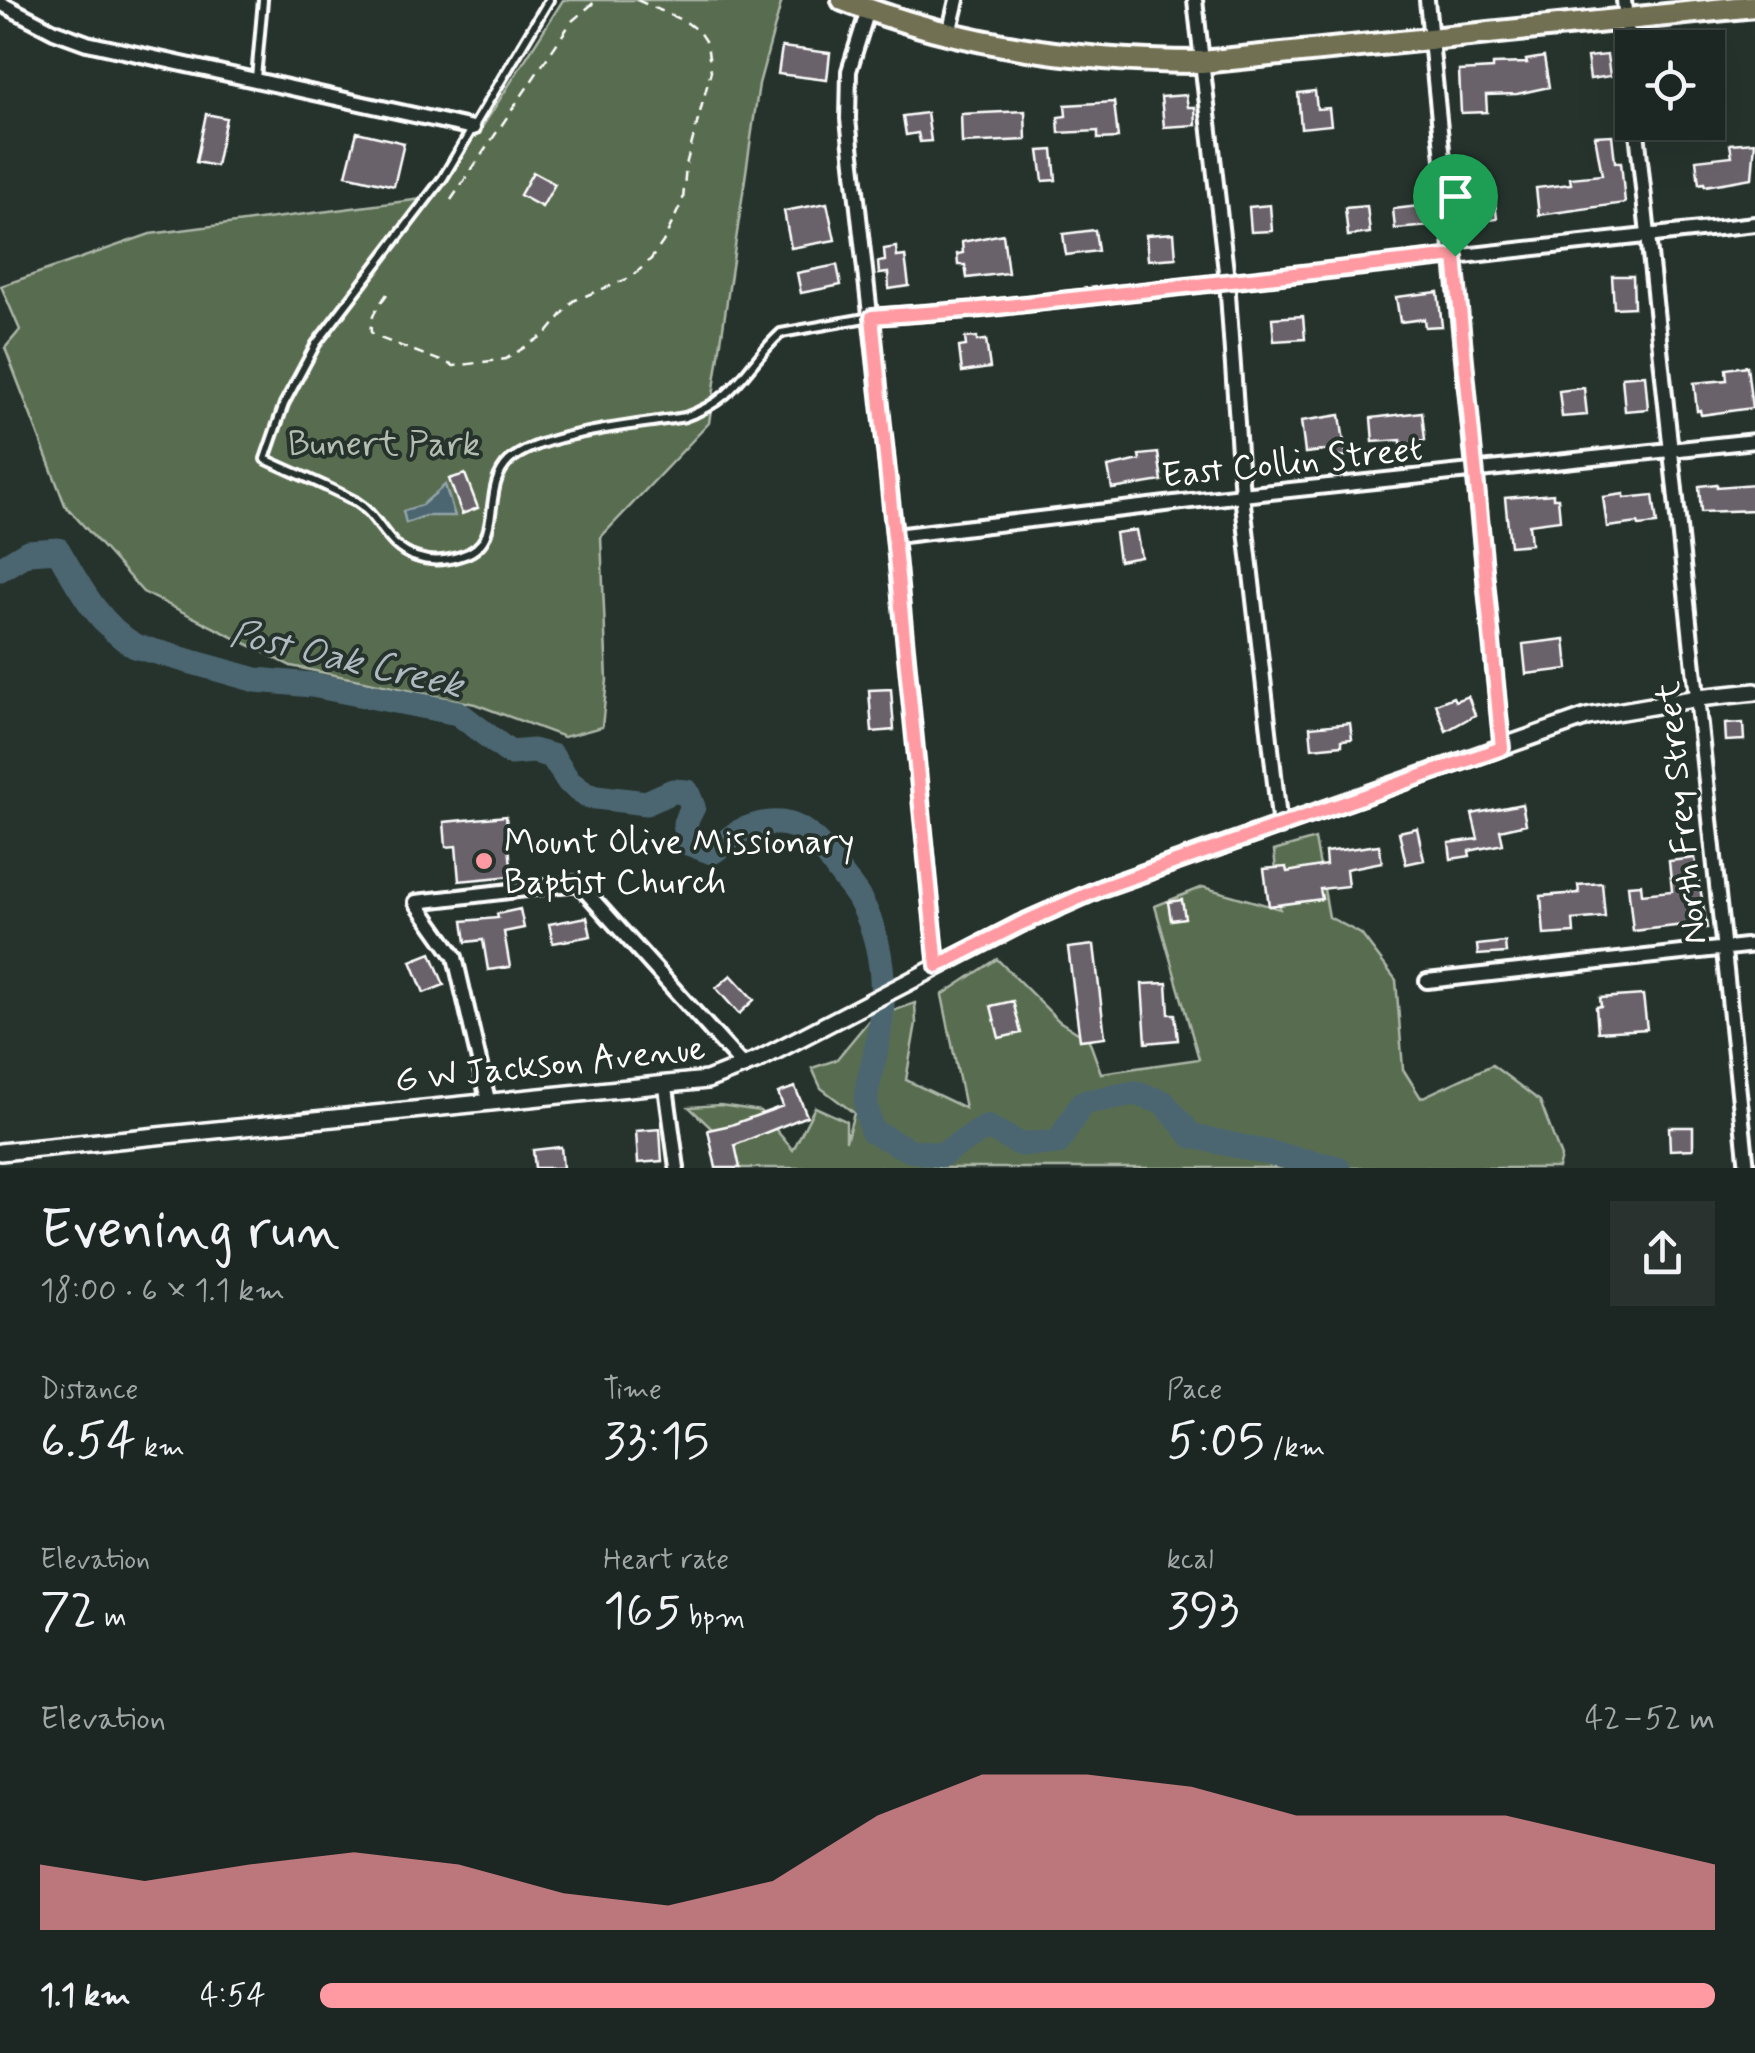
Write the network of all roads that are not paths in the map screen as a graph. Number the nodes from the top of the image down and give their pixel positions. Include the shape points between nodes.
1 (263, 0) edge
2 (549, 0) edge
3 (842, 0) edge
4 (957, 0) edge
5 (1195, 0) edge
6 (1427, 0) edge
7 (0, 3) edge
8 (1755, 6) edge
9 (868, 10) junction
10 (1625, 10) edge
11 (949, 33) junction
12 (1432, 38) junction
13 (1202, 62) junction
14 (256, 80) junction
15 (473, 128) junction
16 (1638, 140) edge
17 (1755, 224) edge
18 (1647, 236) junction
19 (1455, 256) junction
20 (1226, 280) junction
21 (872, 317) junction
22 (1755, 442) edge
23 (1672, 452) junction
24 (1476, 472) junction
25 (1242, 495) junction
26 (895, 536) junction
27 (1755, 692) edge
28 (1698, 698) junction
29 (1502, 748) junction
30 (1280, 827) junction
31 (1755, 944) edge
32 (1725, 948) junction
33 (934, 968) junction
34 (1427, 981) dead end
35 (744, 1066) junction
36 (666, 1086) junction
37 (488, 1100) junction
38 (0, 1152) edge
39 (678, 1168) edge
40 (1747, 1168) edge

1 - 14 lane
2 - 15 lane
3 - 9 main road
4 - 11 street
5 - 13 street
6 - 12 street
7 - 14 street via 87,42
8 - 10 main road
9 - 11 main road
9 - 21 street via 847,92
10 - 12 main road
11 - 13 main road via 1064,55
12 - 13 main road
12 - 19 street
13 - 20 street
14 - 15 street
15 - 21 lane via 443,178 316,344 264,459 358,503 408,554 430,561 474,552 492,524 504,466 539,442 704,410 737,387 781,333
16 - 18 street, North Frey Street
17 - 18 street
18 - 19 street
18 - 23 street, North Frey Street
19 - 20 street
19 - 24 street
20 - 21 street
20 - 25 street
21 - 26 street
22 - 23 street, East Collin Street
23 - 24 street, East Collin Street
23 - 28 street, North Frey Street
24 - 25 street, East Collin Street
24 - 29 street
25 - 26 street, East Collin Street
25 - 30 street
26 - 33 street
27 - 28 street, G W Jackson Avenue
28 - 29 street, G W Jackson Avenue via 1587,717
28 - 32 street, North Frey Street
29 - 30 street, G W Jackson Avenue
30 - 33 street, G W Jackson Avenue via 1104,887
31 - 32 street
32 - 34 street
32 - 40 street, North Frey Street
33 - 35 street, G W Jackson Avenue
35 - 36 street, G W Jackson Avenue
35 - 37 street via 578,883 416,902 455,957
36 - 37 street, G W Jackson Avenue
36 - 39 street
37 - 38 street, G W Jackson Avenue

